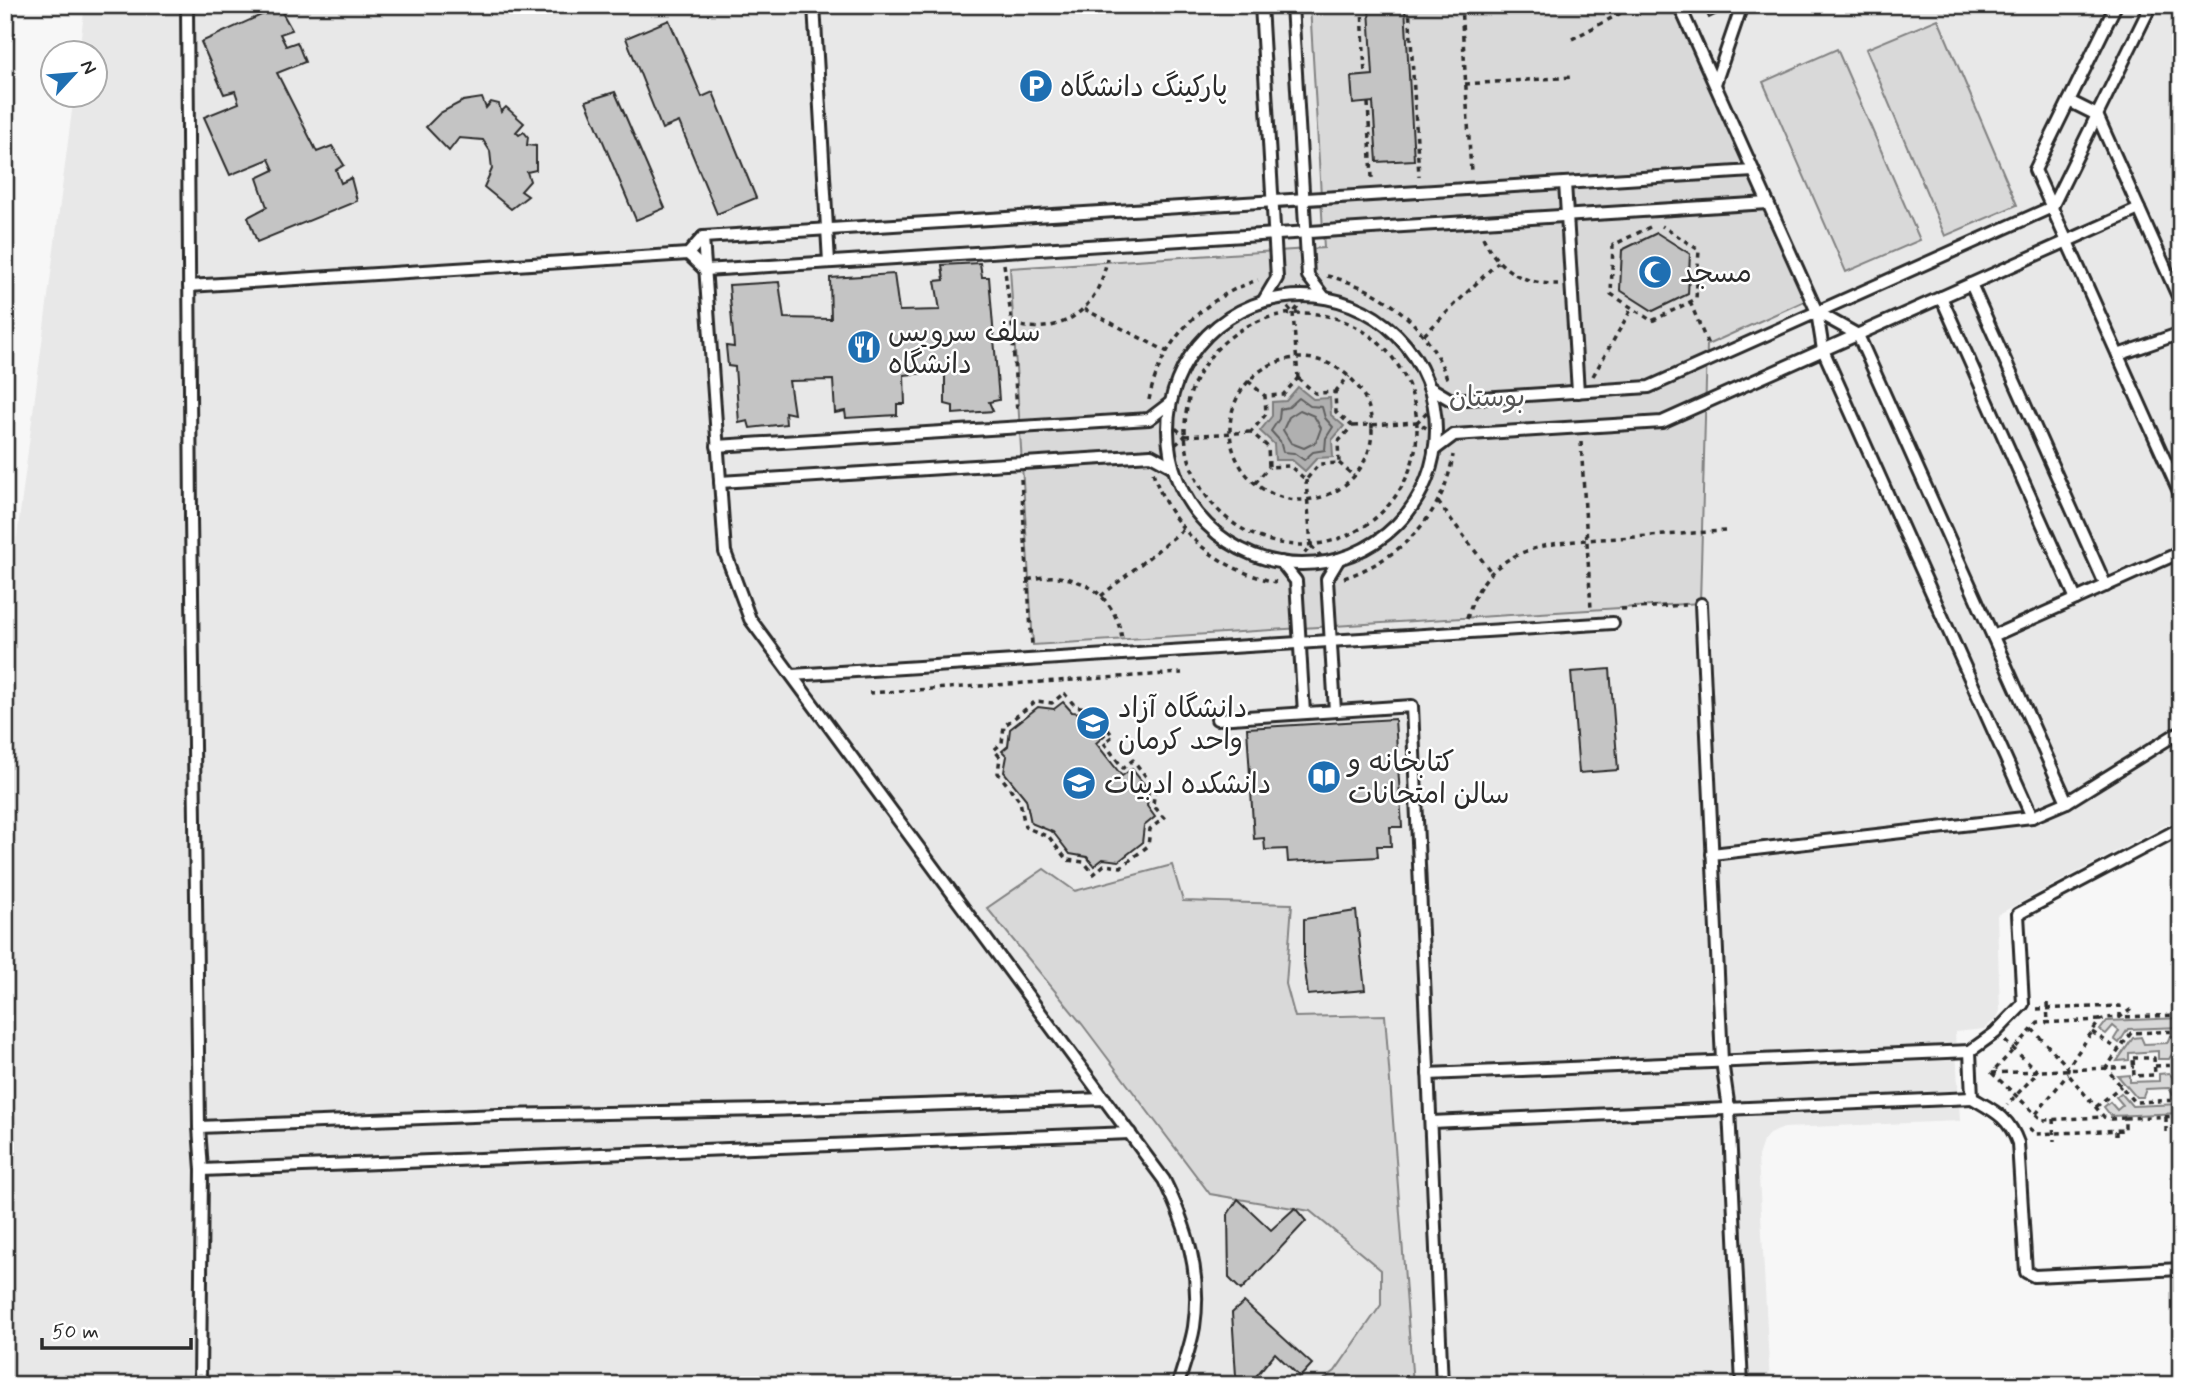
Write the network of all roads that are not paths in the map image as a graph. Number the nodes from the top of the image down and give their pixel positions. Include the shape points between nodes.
1 (187, 5) edge
2 (814, 5) edge
3 (1261, 5) edge
4 (1292, 5) edge
5 (1679, 5) edge
6 (1742, 5) edge
7 (2116, 5) edge
8 (2151, 5) edge
9 (1715, 84) junction
10 (2069, 101) junction
11 (2097, 115) junction
12 (1754, 171) junction
13 (1565, 183) junction
14 (1304, 199) junction
15 (1273, 201) junction
16 (1768, 202) junction
17 (2052, 207) junction
18 (2139, 209) junction
19 (1567, 215) junction
20 (828, 230) junction
21 (1306, 232) junction
22 (1275, 234) junction
23 (703, 237) junction
24 (2067, 241) junction
25 (688, 254) junction
26 (829, 262) junction
27 (705, 270) junction
28 (1971, 284) junction
29 (189, 286) junction
30 (1274, 293) junction
31 (1324, 297) junction
32 (1941, 297) junction
33 (2181, 303) edge
34 (1816, 312) junction
35 (2181, 333) edge
36 (1858, 335) junction
37 (1823, 350) junction
38 (2118, 355) junction
39 (1578, 386) junction
40 (1429, 387) junction
41 (1170, 403) junction
42 (717, 446) junction
43 (1434, 450) junction
44 (1173, 467) junction
45 (720, 482) junction
46 (2181, 496) edge
47 (2181, 552) edge
48 (1333, 563) junction
49 (1292, 568) junction
50 (2106, 586) junction
51 (2076, 599) junction
52 (1702, 604) dead end
53 (1613, 623) dead end
54 (1993, 636) junction
55 (1331, 642) junction
56 (1300, 643) junction
57 (792, 676) junction
58 (1335, 711) junction
59 (1304, 713) junction
60 (1217, 719) dead end
61 (2181, 731) edge
62 (2067, 802) junction
63 (2032, 817) junction
64 (2181, 828) edge
65 (1712, 854) junction
66 (1970, 1051) junction
67 (1722, 1061) junction
68 (1428, 1074) junction
69 (1972, 1098) junction
70 (1105, 1099) junction
71 (1728, 1109) junction
72 (1431, 1122) junction
73 (199, 1127) junction
74 (1130, 1133) junction
75 (202, 1170) junction
76 (2181, 1269) edge
77 (200, 1385) edge
78 (1178, 1385) edge
79 (1442, 1385) edge
80 (1742, 1385) edge

1 - 29 lane
2 - 20 lane
3 - 15 lane
4 - 14 lane
5 - 9 lane
6 - 9 lane
7 - 10 lane
8 - 11 lane
9 - 12 lane
10 - 11 lane
10 - 17 lane via 2035,170
11 - 17 lane
11 - 18 lane
12 - 13 lane
12 - 16 lane
13 - 14 lane
13 - 19 lane
14 - 15 lane
14 - 21 lane
15 - 20 lane
15 - 22 lane
16 - 19 lane
16 - 34 lane
17 - 24 lane
17 - 34 lane
18 - 24 lane
18 - 33 lane
19 - 21 lane
19 - 39 lane
20 - 23 lane
20 - 26 lane
21 - 22 lane
21 - 31 lane via 1308,276
22 - 26 lane
22 - 30 lane
23 - 25 lane
23 - 27 lane
24 - 28 lane
24 - 38 lane
25 - 27 lane
25 - 29 lane
26 - 27 lane
27 - 42 lane
28 - 32 lane
28 - 50 lane
29 - 73 lane
30 - 31 lane
30 - 41 lane via 1237,312 1203,339 1179,375
31 - 40 lane via 1365,311 1389,328 1408,349
32 - 36 lane
32 - 51 lane
34 - 36 lane
34 - 37 lane
34 - 39 lane via 1649,387
35 - 38 lane
36 - 37 lane
36 - 54 lane
37 - 43 lane via 1662,422 1454,435
37 - 63 lane
38 - 46 lane
39 - 40 lane via 1451,400
40 - 43 lane
41 - 42 lane via 1149,419
41 - 44 lane
42 - 45 lane
43 - 48 lane via 1422,490 1407,513 1377,541
44 - 45 lane via 1151,454
44 - 49 lane via 1191,504 1208,525 1230,543
45 - 57 lane via 725,552 750,619
47 - 50 lane
48 - 49 lane
48 - 55 lane via 1327,579
49 - 56 lane
50 - 51 lane
51 - 54 lane
52 - 65 lane
53 - 55 lane
54 - 62 lane
55 - 56 lane
55 - 58 lane
56 - 57 lane
56 - 59 lane
57 - 70 lane
58 - 59 lane
58 - 68 lane via 1412,706
59 - 60 lane
61 - 62 lane
62 - 63 lane
63 - 65 lane
64 - 66 lane via 2018,914 2023,1004
65 - 67 lane
66 - 67 lane
66 - 69 lane
67 - 68 lane
67 - 71 lane
68 - 72 lane
69 - 71 lane
69 - 76 lane via 2014,1130 2025,1268 2030,1275
70 - 73 lane
70 - 74 lane
71 - 72 lane
71 - 80 lane
72 - 79 lane
73 - 75 lane
74 - 75 lane
74 - 78 lane via 1164,1180 1181,1214 1191,1251 1194,1327
75 - 77 lane

